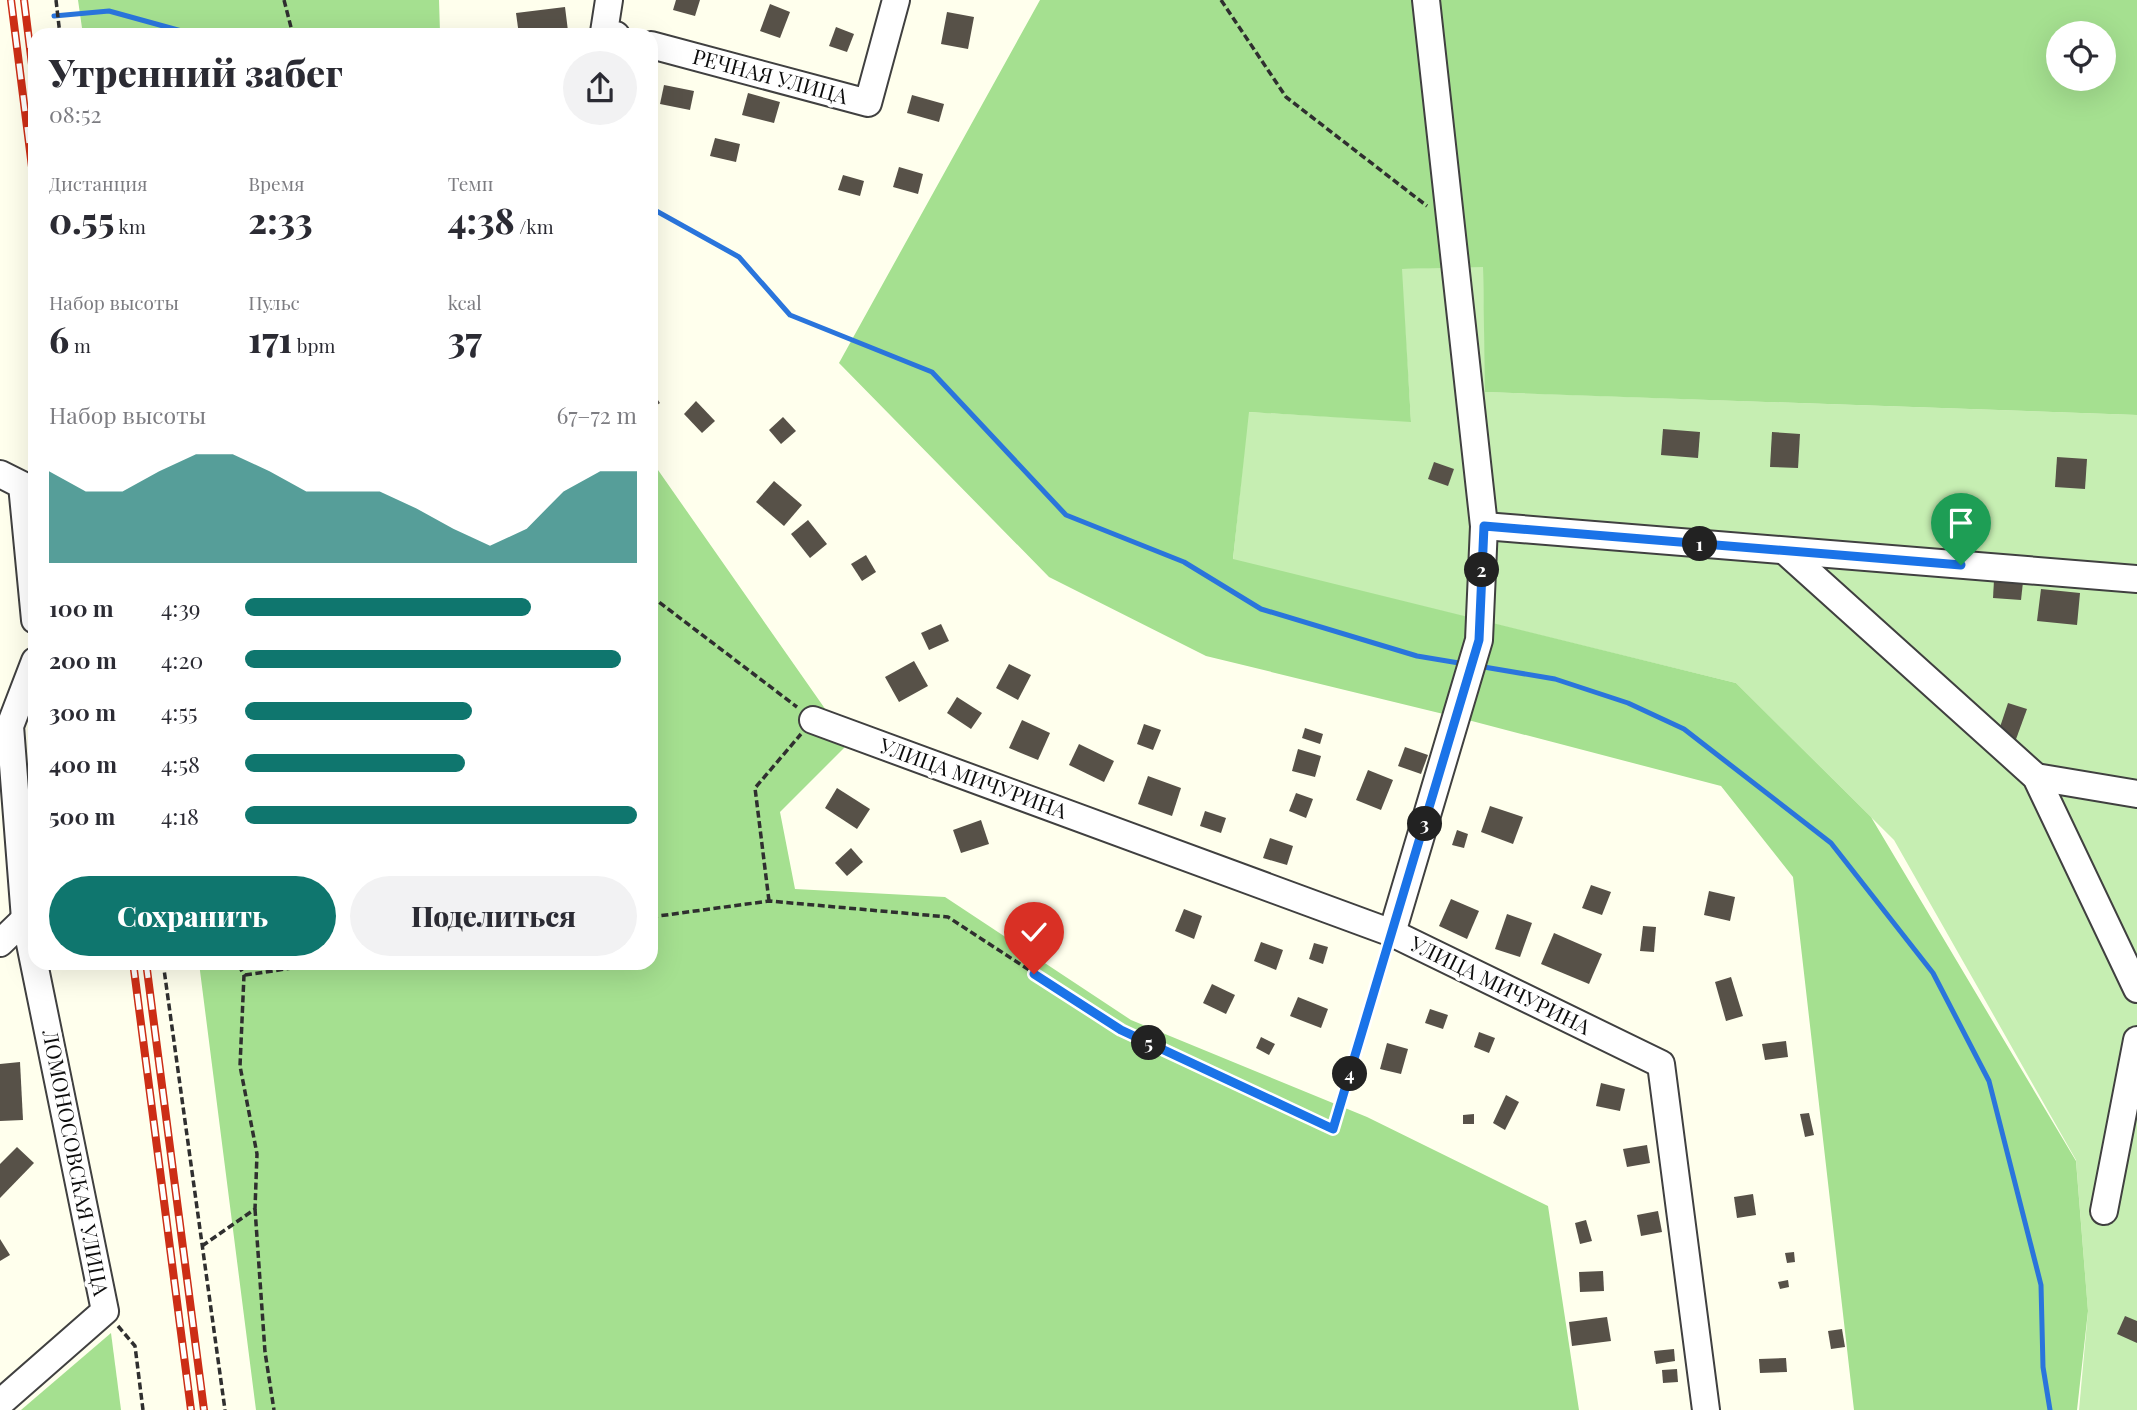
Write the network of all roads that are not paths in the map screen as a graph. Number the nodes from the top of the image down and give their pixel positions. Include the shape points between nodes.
1 (609, 0) edge
2 (896, 0) edge
3 (1426, 0) edge
4 (608, 28) edge
5 (658, 46) edge
6 (0, 474) edge
7 (1484, 526) junction
8 (28, 547) edge
9 (1785, 551) junction
10 (2137, 579) edge
11 (28, 679) edge
12 (813, 720) road end
13 (2036, 777) junction
14 (2137, 794) edge
15 (25, 919) junction
16 (1392, 933) junction
17 (28, 934) edge
18 (0, 943) edge
19 (35, 970) edge
20 (2137, 989) edge
21 (2137, 1041) edge
22 (2104, 1211) dead end
23 (0, 1403) edge
24 (1706, 1410) edge

1 - 4 street
2 - 5 street, РЕЧНАЯ УЛИЦА via 868,103
3 - 7 street
6 - 8 street via 22,485
7 - 9 street
7 - 16 street via 1479,640
9 - 10 street
9 - 13 street
11 - 15 street, ЛОМОНОСОВСКАЯ УЛИЦА via 10,726
12 - 16 street, УЛИЦА МИЧУРИНА
13 - 14 street
13 - 20 street
15 - 17 street, ЛОМОНОСОВСКАЯ УЛИЦА
15 - 18 street
16 - 24 street, УЛИЦА МИЧУРИНА via 1661,1064
19 - 23 street, ЛОМОНОСОВСКАЯ УЛИЦА via 105,1311
21 - 22 street

